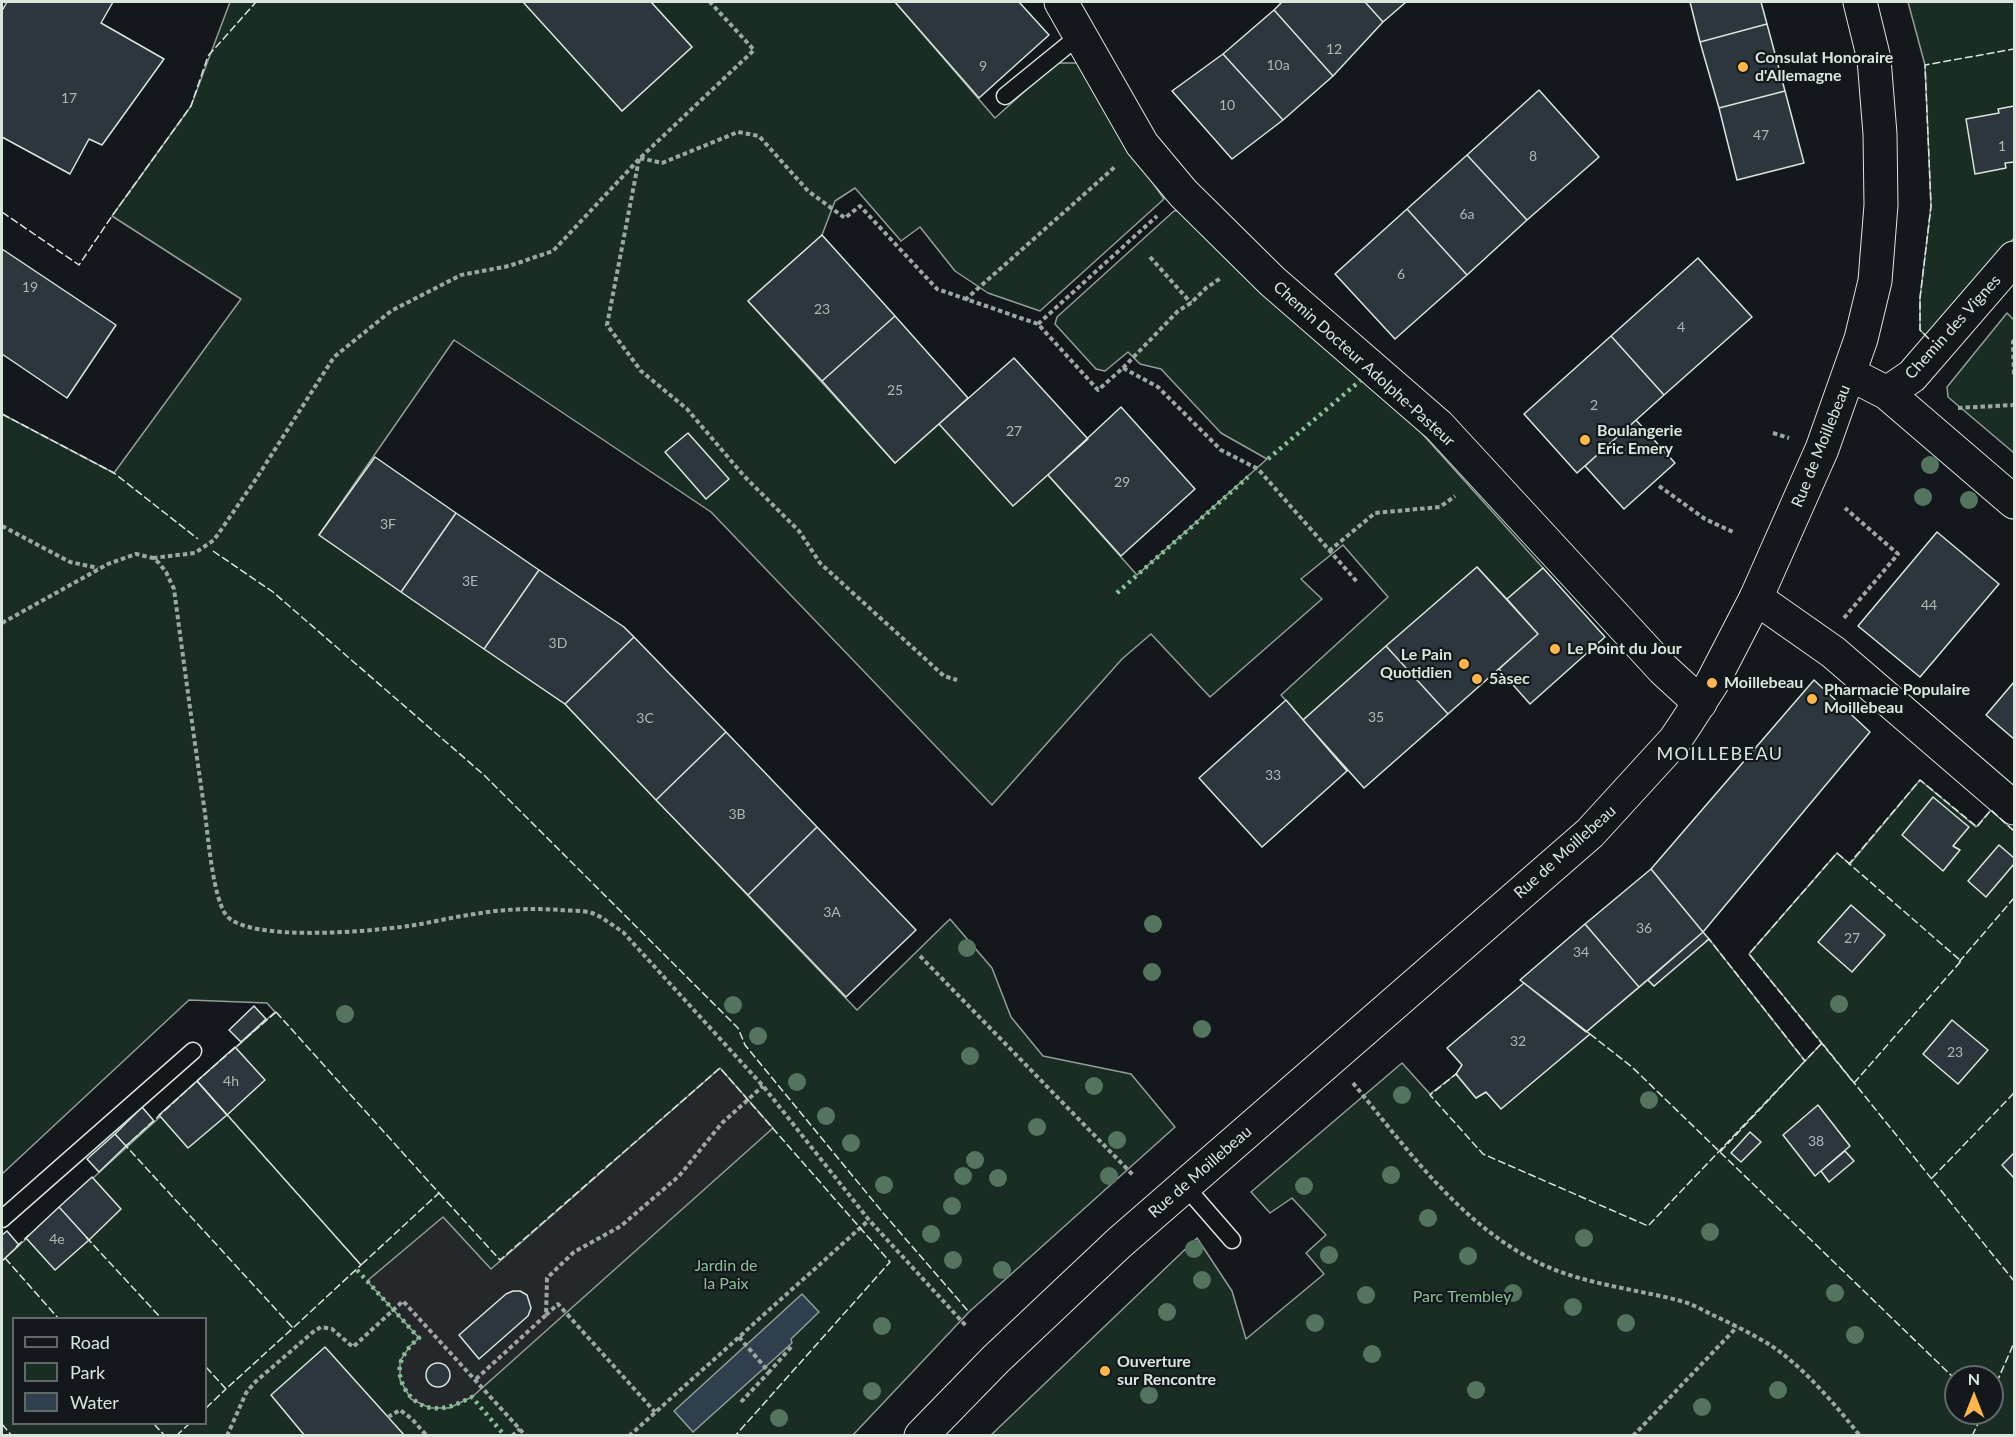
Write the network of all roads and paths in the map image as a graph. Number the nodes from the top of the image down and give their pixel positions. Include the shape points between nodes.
1 (710, 2) edge
2 (1061, 2) edge
3 (1860, 2) edge
4 (1080, 35) junction
5 (1005, 96) dead end
6 (1142, 144) junction
7 (640, 158) junction
8 (1183, 193) junction
9 (1241, 251) junction
10 (1150, 257) dead end
11 (2014, 258) edge
12 (965, 300) junction
13 (1191, 303) junction
14 (1038, 324) junction
15 (2014, 340) edge
16 (1123, 368) junction
17 (1850, 374) junction
18 (2014, 375) edge
19 (1887, 393) junction
20 (2014, 405) edge
21 (1952, 409) dead end
22 (1483, 475) junction
23 (1659, 486) dead end
24 (2014, 502) edge
25 (1845, 508) dead end
26 (2, 526) edge
27 (1733, 532) dead end
28 (1329, 551) junction
29 (153, 558) junction
30 (99, 568) junction
31 (1358, 583) dead end
32 (1756, 598) junction
33 (1843, 619) dead end
34 (2, 623) edge
35 (957, 680) dead end
36 (1700, 703) junction
37 (2014, 808) edge
38 (920, 956) dead end
39 (193, 1051) dead end
40 (763, 1086) junction
41 (1360, 1091) dead end
42 (1133, 1175) dead end
43 (1185, 1186) junction
44 (2, 1220) edge
45 (869, 1220) junction
46 (1232, 1240) dead end
47 (546, 1315) junction
48 (967, 1327) dead end
49 (1737, 1327) junction
50 (739, 1337) junction
51 (792, 1346) dead end
52 (768, 1370) junction
53 (476, 1379) junction
54 (741, 1402) dead end
55 (655, 1412) junction
56 (388, 1417) dead end
57 (520, 1429) junction
58 (227, 1436) edge
59 (428, 1436) edge
60 (512, 1436) edge
61 (526, 1436) edge
62 (629, 1436) edge
63 (921, 1436) edge
64 (1633, 1436) edge
65 (1860, 1436) edge

1 - 7 path via 754,50
2 - 4 street, Chemin Docteur Adolphe-Pasteur
3 - 17 street, Rue de Moillebeau via 1874,59 1881,205 1875,281
4 - 5 lane
4 - 6 street, Chemin Docteur Adolphe-Pasteur
6 - 8 street, Chemin Docteur Adolphe-Pasteur
6 - 12 path
7 - 12 path via 662,163 738,132 759,136 808,191 845,218 860,206 937,289
7 - 29 path via 553,251 509,266 461,275 392,311 334,357 214,540 195,553
7 - 35 path via 607,325 641,371 687,409 744,476 800,531 820,563 944,676
8 - 9 street, Chemin Docteur Adolphe-Pasteur
8 - 14 path
9 - 13 path via 1221,278
9 - 22 street, Chemin Docteur Adolphe-Pasteur via 1439,426
10 - 13 path
11 - 19 street, Chemin des Vignes via 1912,376
12 - 14 path
13 - 16 path via 1178,311
14 - 16 path via 1098,390
15 - 18 path
16 - 28 path via 1158,387 1221,450 1258,469
17 - 19 street
17 - 32 street, Rue de Moillebeau via 1822,449
19 - 24 street
20 - 21 path
22 - 28 path via 1440,507 1375,513
22 - 36 street, Chemin Docteur Adolphe-Pasteur via 1663,669
23 - 27 path via 1705,519
25 - 33 path via 1898,554
26 - 30 path via 70,562
28 - 31 path
29 - 30 path via 136,554
29 - 40 path via 174,589 210,849 226,916 258,930 296,932 408,926 513,909 592,913 623,932
30 - 34 path
32 - 36 street, Rue de Moillebeau
32 - 37 street via 1833,652
36 - 43 street, Rue de Moillebeau via 1675,740 1590,833
38 - 42 path
39 - 44 lane
40 - 45 path
40 - 47 path via 722,1123 679,1176 621,1226 574,1252 548,1278
41 - 49 path via 1458,1206 1515,1250 1572,1276 1684,1302
43 - 46 lane
43 - 63 street, Rue de Moillebeau via 1012,1344
45 - 48 path
45 - 50 path
47 - 53 path
47 - 55 path via 558,1304
49 - 64 path
49 - 65 path via 1783,1355
50 - 52 path
50 - 55 path
51 - 52 path
52 - 54 path
53 - 57 path
53 - 58 path via 403,1301 352,1347 332,1329 321,1327 313,1332 254,1383
55 - 62 path
56 - 59 path via 400,1410
57 - 60 path
57 - 61 path

